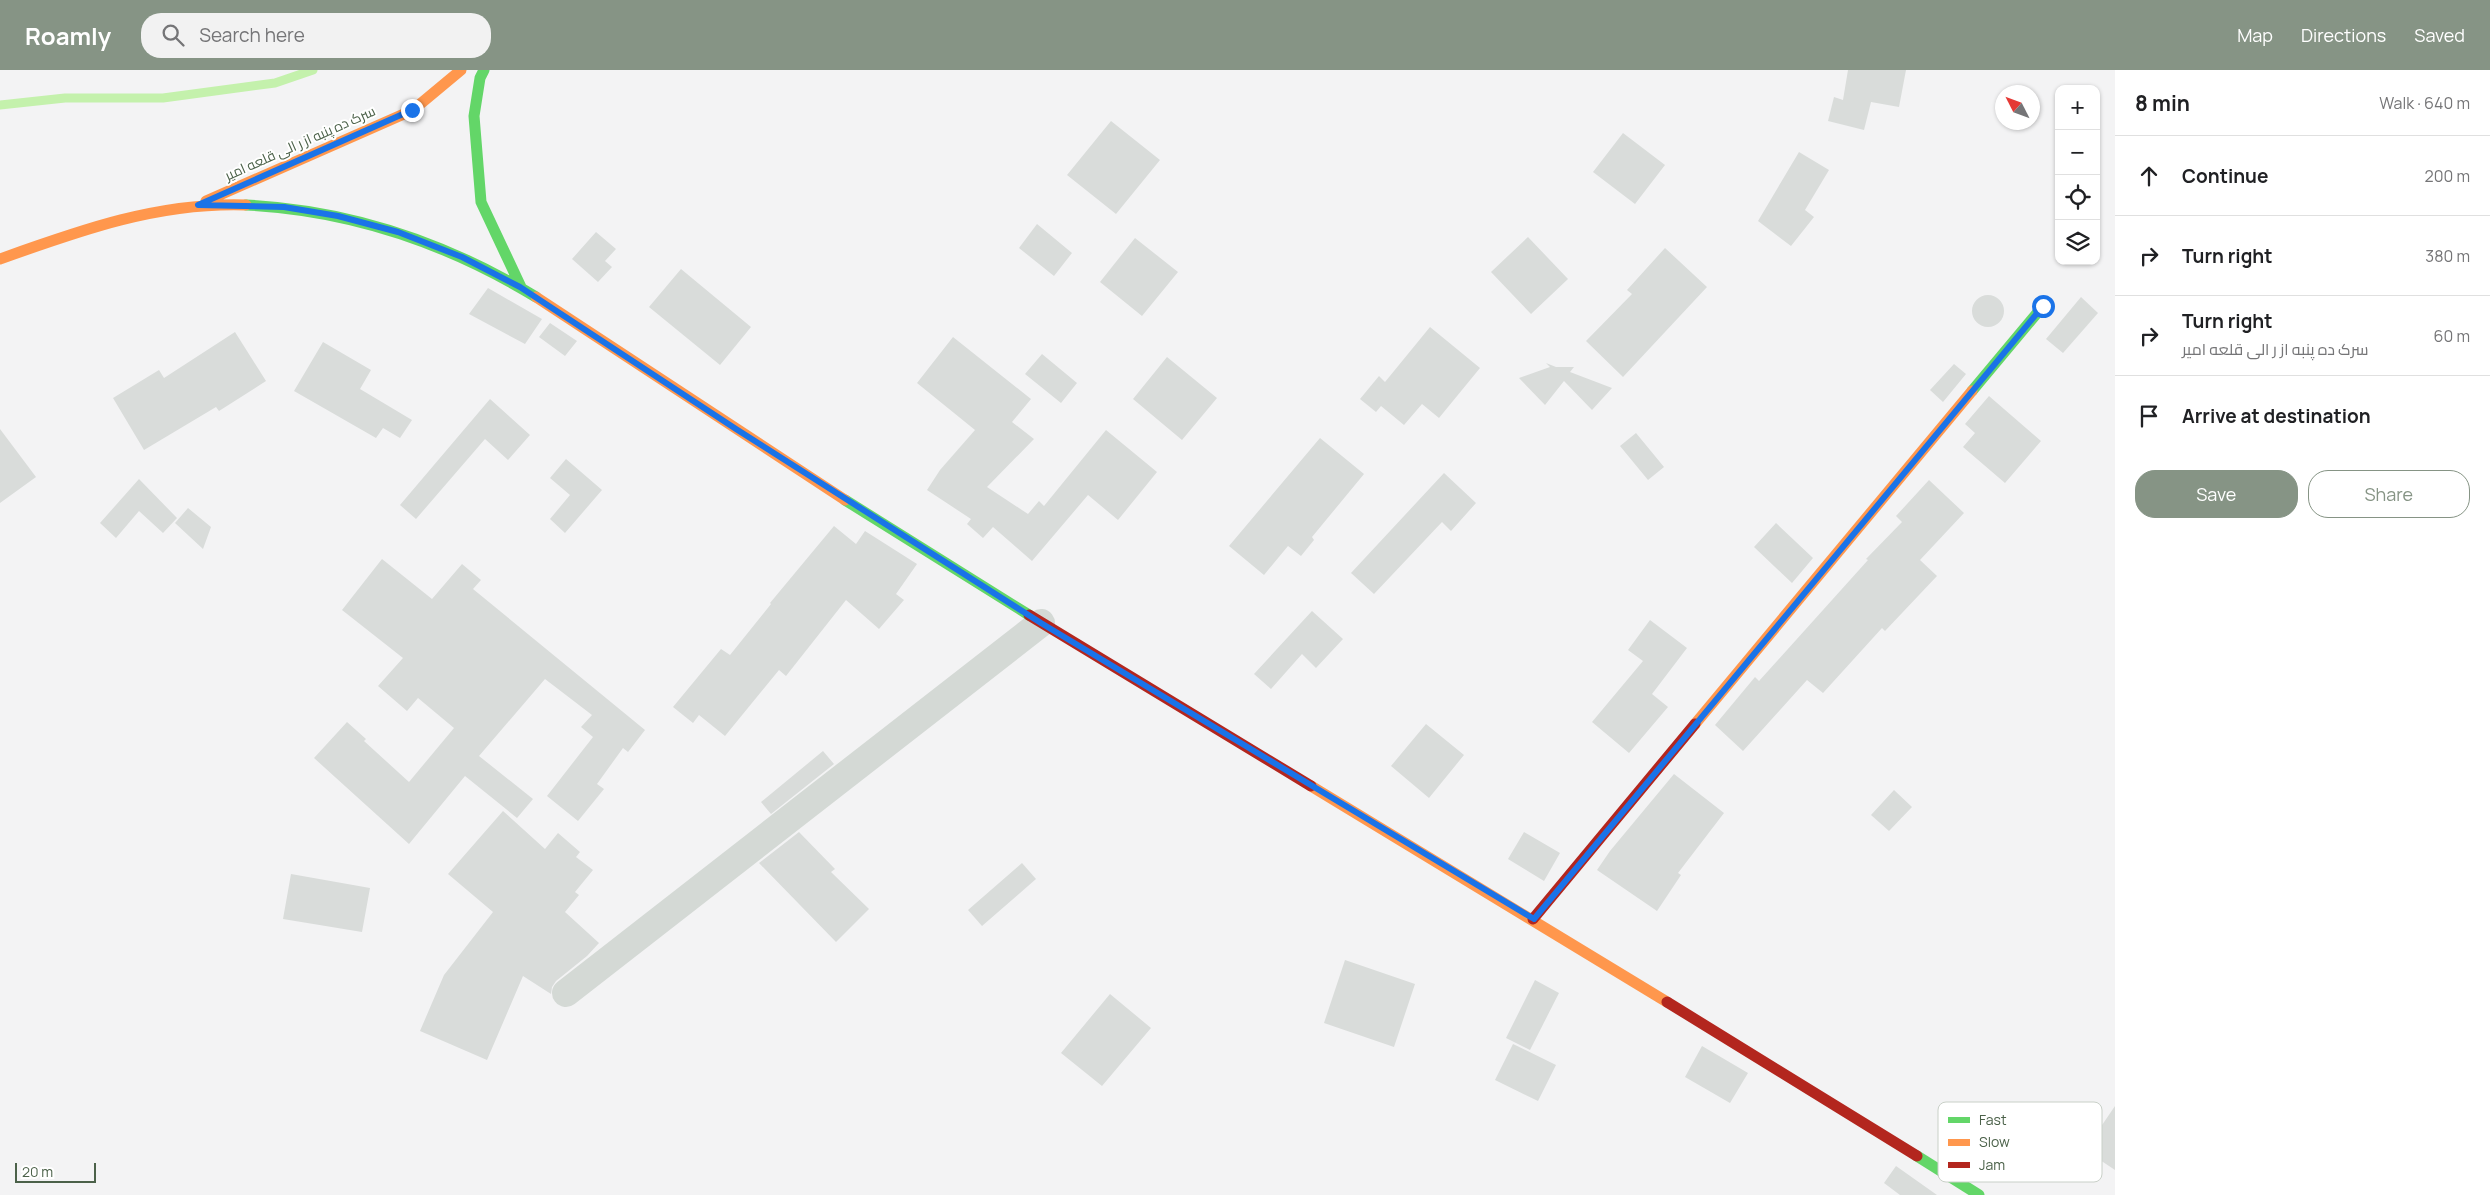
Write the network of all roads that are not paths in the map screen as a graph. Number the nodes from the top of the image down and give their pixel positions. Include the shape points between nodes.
1 (461, 70) edge
2 (484, 70) edge
3 (198, 205) junction
4 (0, 259) edge
5 (520, 287) junction
6 (2043, 306) dead end
7 (1041, 623) junction
8 (1534, 919) junction
9 (566, 993) dead end
10 (1938, 1170) edge
11 (1958, 1182) edge
12 (1979, 1195) edge

1 - 3 main road, سرک ده پنبه از ر الی قلعه امیر via 412,110
2 - 5 main road via 474,116 480,202
3 - 4 main road via 136,214
3 - 5 main road via 284,207 338,216 398,232 462,257
5 - 7 main road
6 - 8 main road
7 - 8 main road
7 - 9 street
8 - 10 main road
11 - 12 main road

